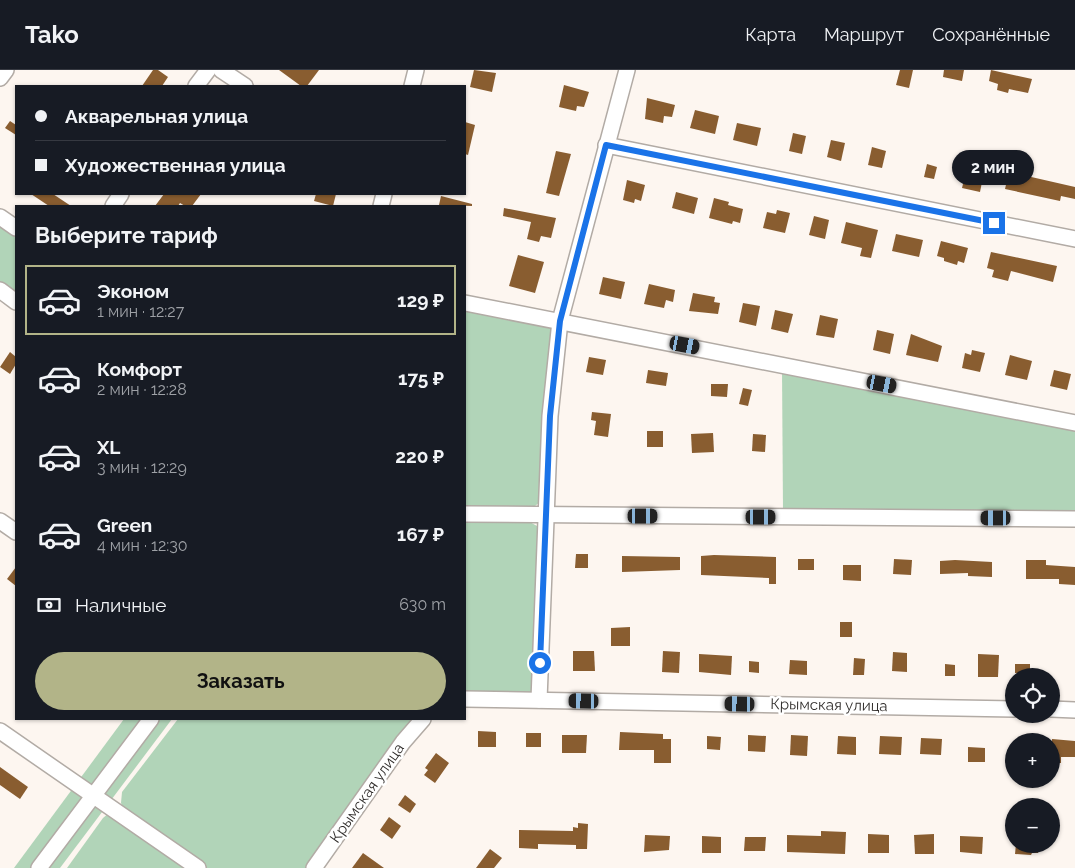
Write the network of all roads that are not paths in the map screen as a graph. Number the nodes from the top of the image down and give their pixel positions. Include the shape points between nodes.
1 (6, 70) edge
2 (208, 70) edge
3 (221, 70) edge
4 (416, 70) edge
5 (627, 70) edge
6 (0, 78) edge
7 (197, 85) edge
8 (244, 85) edge
9 (412, 85) edge
10 (606, 145) junction
11 (0, 217) edge
12 (15, 227) edge
13 (1075, 239) edge
14 (0, 290) edge
15 (15, 301) edge
16 (466, 303) edge
17 (560, 321) junction
18 (1075, 423) edge
19 (466, 514) edge
20 (545, 516) junction
21 (1075, 519) edge
22 (0, 521) edge
23 (15, 531) edge
24 (466, 700) edge
25 (539, 700) junction
26 (1005, 709) edge
27 (1060, 709) edge
28 (1075, 710) edge
29 (150, 720) edge
30 (422, 720) edge
31 (0, 730) edge
32 (94, 797) junction
33 (39, 868) edge
34 (198, 868) edge
35 (314, 868) edge

1 - 6 street
2 - 7 street
3 - 8 street
4 - 9 street
5 - 10 street
10 - 13 street
10 - 17 street
11 - 12 street
14 - 15 street
16 - 17 street
17 - 18 street
17 - 20 street via 550,416
19 - 20 street
20 - 21 street
20 - 25 street
22 - 23 street
24 - 25 street, Крымская улица
25 - 26 street, Крымская улица
27 - 28 street
29 - 32 street
30 - 35 street, Крымская улица
31 - 32 street
32 - 33 street
32 - 34 street

